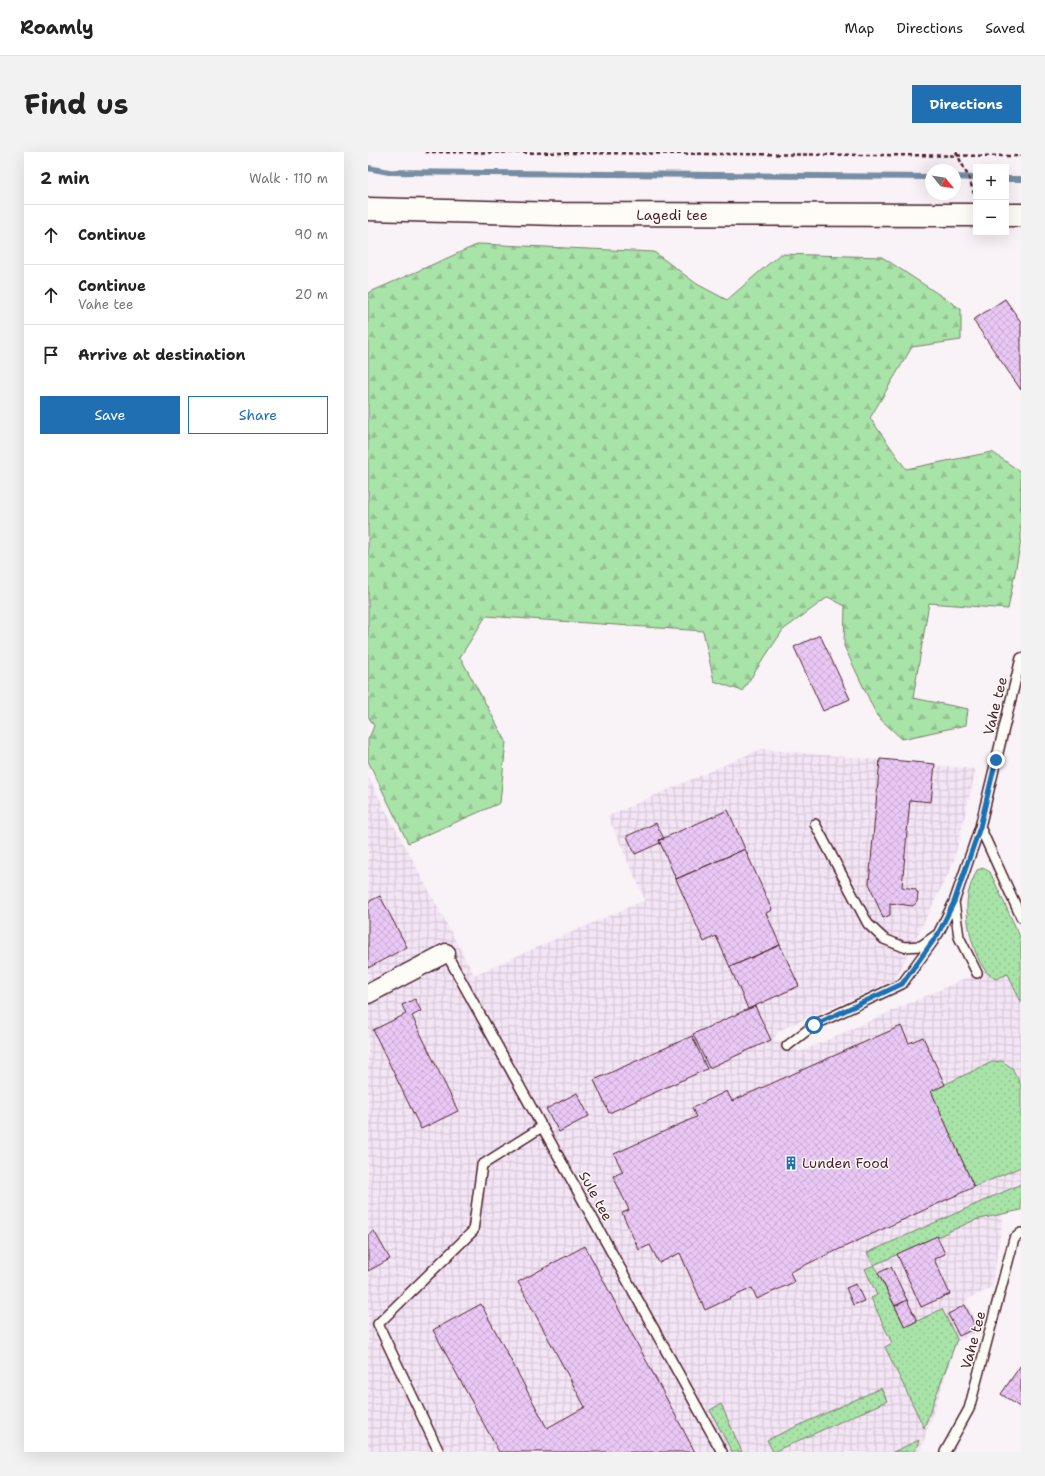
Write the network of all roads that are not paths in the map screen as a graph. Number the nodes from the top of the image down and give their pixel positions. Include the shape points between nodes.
1 (368, 209) edge
2 (973, 215) edge
3 (1009, 215) edge
4 (1021, 215) edge
5 (1021, 658) edge
6 (815, 824) dead end
7 (980, 827) junction
8 (954, 902) junction
9 (1021, 917) edge
10 (938, 934) junction
11 (446, 953) joint
12 (977, 973) dead end
13 (368, 994) edge
14 (787, 1046) dead end
15 (542, 1127) junction
16 (1021, 1233) edge
17 (439, 1452) edge
18 (722, 1452) edge
19 (945, 1452) edge

1 - 2 street, Lagedi tee via 568,214
3 - 4 street
5 - 7 lane, Vahe tee
6 - 10 lane via 868,924 884,939 904,948 921,946
7 - 8 lane, Vahe tee
7 - 9 lane
8 - 10 lane, Vahe tee
8 - 12 lane via 959,936
10 - 14 lane, Vahe tee via 902,984 814,1025
11 - 13 street
11 - 15 lane, Sule tee
15 - 17 lane via 482,1165 473,1231 378,1324
15 - 18 lane, Sule tee
16 - 19 lane, Vahe tee via 1014,1239 969,1410

